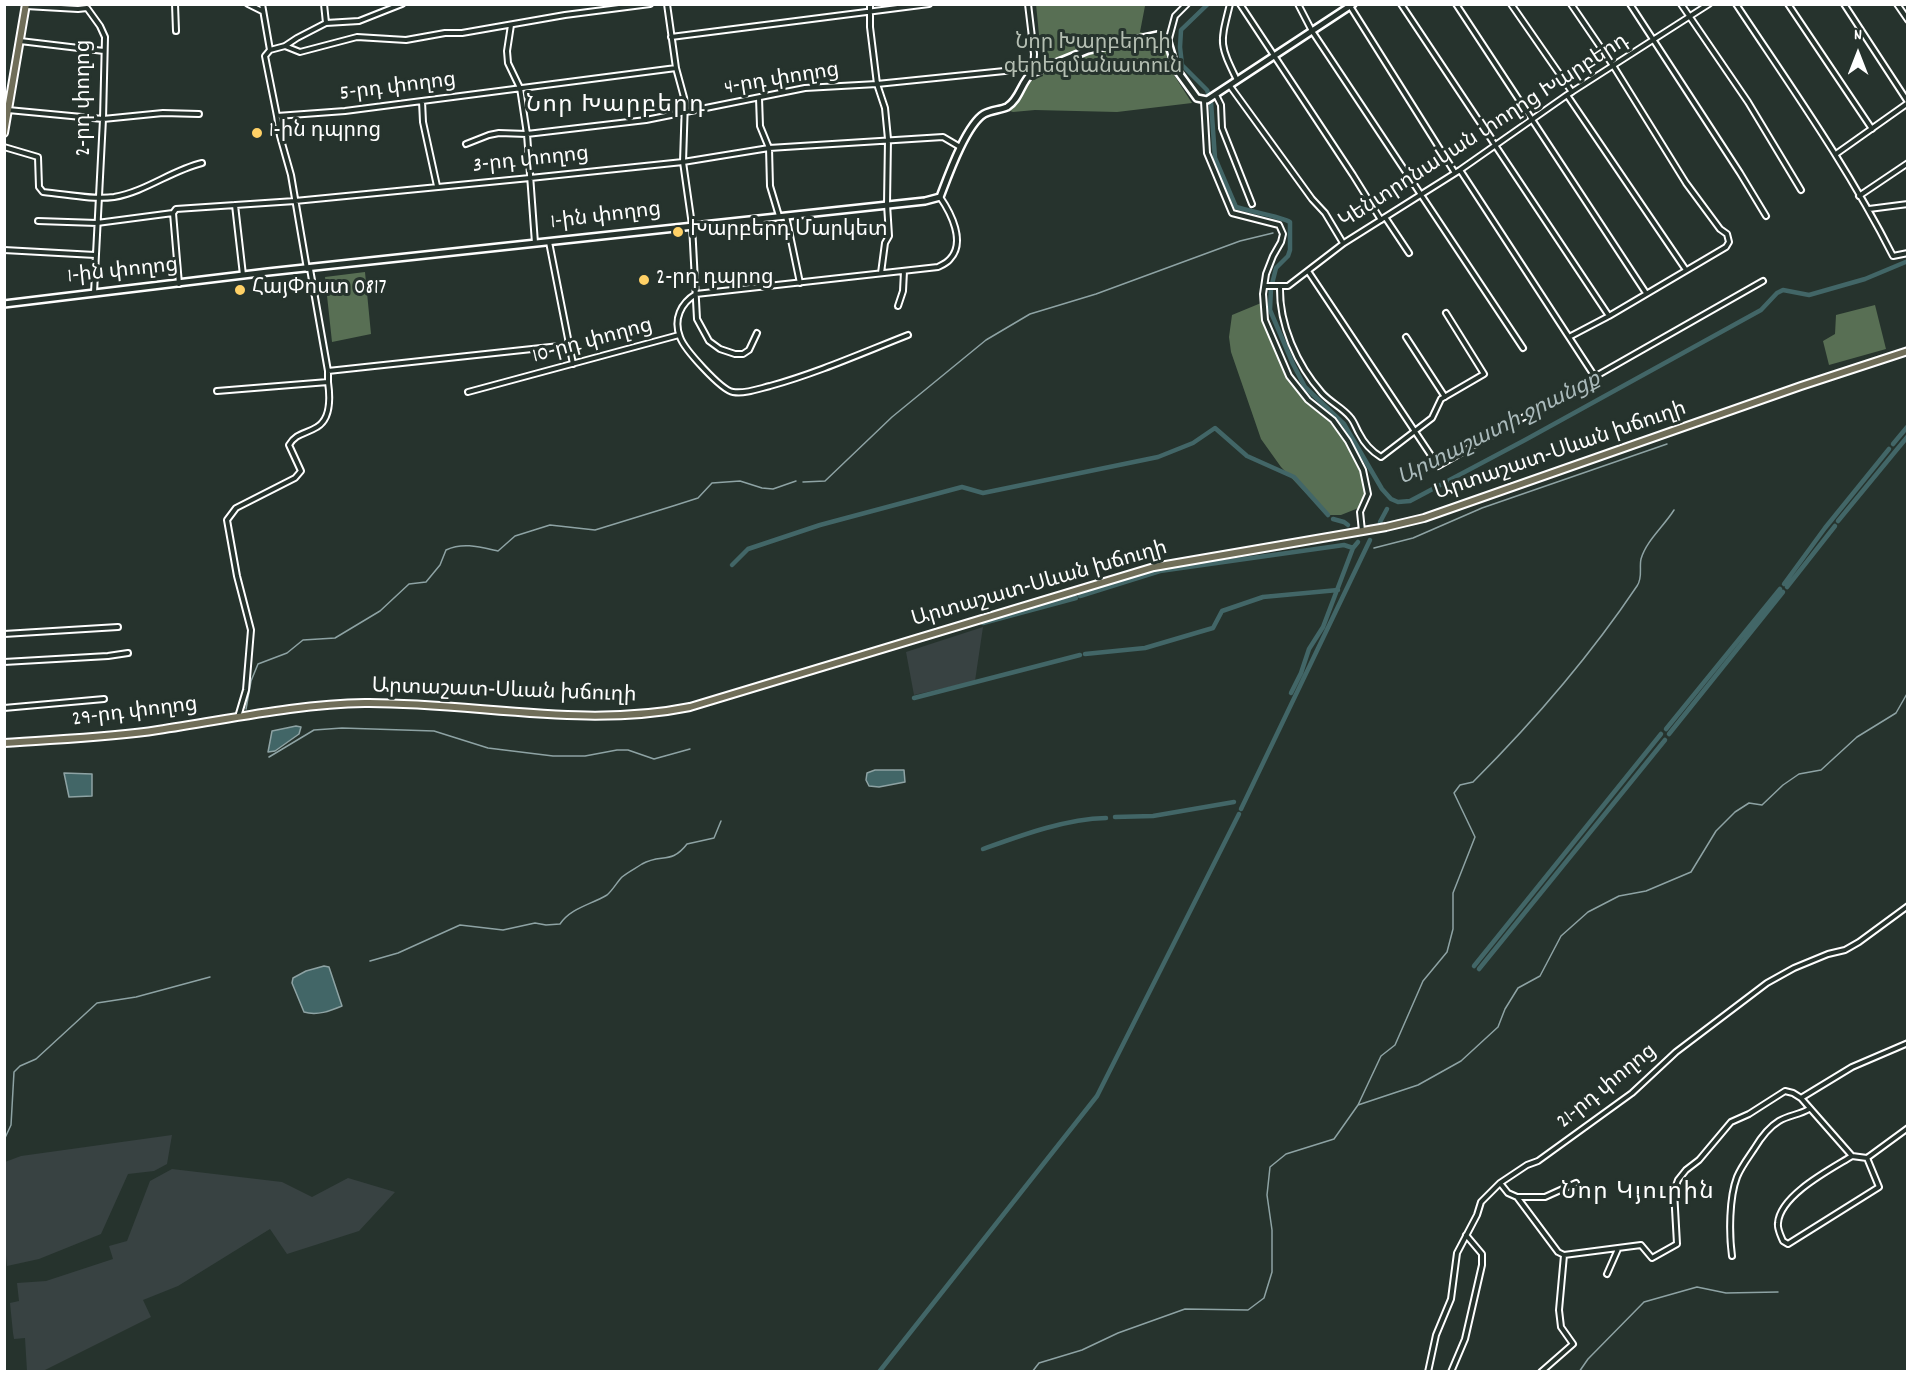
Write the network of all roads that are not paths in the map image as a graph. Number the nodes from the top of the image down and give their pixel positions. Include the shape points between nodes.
1 (175, 4) edge
2 (248, 4) edge
3 (262, 4) edge
4 (324, 4) edge
5 (402, 4) edge
6 (650, 4) edge
7 (667, 4) edge
8 (870, 4) edge
9 (929, 4) edge
10 (1028, 4) edge
11 (1187, 4) edge
12 (1230, 4) edge
13 (1240, 4) edge
14 (1298, 4) edge
15 (1401, 4) edge
16 (1456, 4) edge
17 (1511, 4) edge
18 (1571, 4) edge
19 (1630, 4) edge
20 (1681, 4) edge
21 (1709, 4) edge
22 (1736, 4) edge
23 (1788, 4) edge
24 (1844, 4) edge
25 (1897, 4) edge
26 (26, 5) edge
27 (1348, 6) edge
28 (262, 11) junction
29 (871, 11) junction
30 (1689, 17) junction
31 (1908, 20) edge
32 (326, 23) junction
33 (511, 25) junction
34 (176, 31) dead end
35 (1312, 31) junction
36 (671, 37) junction
37 (1654, 40) junction
38 (20, 41) junction
39 (1168, 42) junction
40 (285, 46) junction
41 (270, 50) junction
42 (104, 51) junction
43 (1275, 56) junction
44 (1614, 66) junction
45 (676, 68) junction
46 (1033, 70) junction
47 (1238, 81) junction
48 (876, 84) junction
49 (1230, 86) junction
50 (520, 88) junction
51 (1572, 92) junction
52 (1567, 95) junction
53 (759, 98) junction
54 (1210, 98) junction
55 (422, 101) junction
56 (1908, 103) edge
57 (8, 110) junction
58 (684, 112) junction
59 (199, 114) dead end
60 (277, 116) junction
61 (103, 119) junction
62 (1533, 120) junction
63 (1872, 129) junction
64 (4, 133) edge
65 (527, 134) junction
66 (888, 139) junction
67 (466, 144) dead end
68 (1496, 146) junction
69 (4, 147) edge
70 (960, 147) junction
71 (769, 148) junction
72 (1836, 154) junction
73 (202, 162) dead end
74 (683, 162) junction
75 (1908, 163) edge
76 (1457, 171) junction
77 (530, 178) junction
78 (437, 186) junction
79 (1802, 190) dead end
80 (1420, 195) junction
81 (1859, 196) junction
82 (99, 197) junction
83 (940, 197) junction
84 (295, 201) junction
85 (887, 204) junction
86 (1252, 204) dead end
87 (1908, 204) edge
88 (235, 205) junction
89 (1869, 209) junction
90 (173, 213) junction
91 (782, 215) junction
92 (1766, 216) dead end
93 (1383, 219) junction
94 (38, 221) dead end
95 (97, 224) junction
96 (692, 225) junction
97 (549, 242) junction
98 (535, 243) junction
99 (1344, 243) junction
100 (4, 250) edge
101 (1409, 253) dead end
102 (1908, 253) edge
103 (96, 255) junction
104 (309, 269) junction
105 (1686, 270) junction
106 (904, 271) junction
107 (1308, 271) junction
108 (881, 273) junction
109 (243, 276) junction
110 (1763, 281) dead end
111 (800, 283) junction
112 (179, 284) junction
113 (1265, 286) junction
114 (1280, 286) junction
115 (94, 293) junction
116 (1646, 293) junction
117 (696, 294) junction
118 (4, 304) edge
119 (898, 306) dead end
120 (1446, 313) dead end
121 (1609, 316) junction
122 (757, 333) dead end
123 (679, 335) junction
124 (908, 335) dead end
125 (1406, 337) dead end
126 (1569, 337) junction
127 (569, 345) junction
128 (1523, 348) dead end
129 (1908, 351) edge
130 (573, 364) junction
131 (328, 371) junction
132 (1595, 377) junction
133 (328, 382) junction
134 (217, 391) dead end
135 (468, 393) dead end
136 (1445, 397) junction
137 (1414, 432) junction
138 (1362, 532) junction
139 (118, 627) dead end
140 (4, 634) edge
141 (128, 653) dead end
142 (4, 662) edge
143 (104, 699) dead end
144 (4, 708) edge
145 (269, 713) joint
146 (238, 718) junction
147 (4, 743) edge
148 (1908, 906) edge
149 (1908, 1043) edge
150 (1801, 1098) junction
151 (1809, 1109) junction
152 (1908, 1128) edge
153 (1852, 1156) junction
154 (1867, 1158) junction
155 (1576, 1183) dead end
156 (1500, 1184) junction
157 (1517, 1197) junction
158 (1466, 1235) junction
159 (1618, 1249) junction
160 (1564, 1255) junction
161 (1732, 1256) dead end
162 (1607, 1274) dead end
163 (1428, 1371) edge
164 (1451, 1371) edge
165 (1541, 1371) edge

1 - 34 street
2 - 28 street
3 - 28 street
4 - 32 street
5 - 32 street via 358,21
6 - 33 street
7 - 36 street
8 - 29 street
9 - 29 street
10 - 46 street
11 - 39 street via 1175,16
12 - 47 street via 1221,37 1222,50
13 - 43 street
14 - 35 street
15 - 68 street
16 - 62 street
17 - 51 street
18 - 44 street
19 - 37 street
20 - 30 street
21 - 30 street, Կենտրոնական փողոց Խարբերդ
22 - 72 street
23 - 63 street
24 - 56 street
25 - 31 street
26 - 38 main road
26 - 42 street, 2-րդ փողոց via 87,8 105,38
27 - 35 main road
27 - 76 street
28 - 41 street
29 - 36 street
29 - 48 street
30 - 37 street, Կենտրոնական փողոց Խարբերդ
30 - 79 street
32 - 40 street
33 - 40 street via 406,40 357,37 300,52
33 - 50 street via 508,63
35 - 43 main road
35 - 80 street
36 - 45 street
37 - 44 street, Կենտրոնական փողոց Խարբերդ
37 - 92 street
38 - 42 street
38 - 57 main road
39 - 46 main road via 1158,35 1145,37 1088,50
39 - 54 main road via 1176,69 1197,98
40 - 41 street
41 - 60 street via 265,56
42 - 61 street, 2-րդ փողոց
43 - 47 main road
43 - 93 street
44 - 51 street, Կենտրոնական փողոց Խարբերդ
44 - 105 street via 1686,183 1727,234 1726,247
45 - 50 street, 5-րդ փողոց
45 - 58 street
46 - 48 street, 4-րդ փողոց
46 - 70 main road via 1016,97 1007,106 983,114
47 - 49 main road
48 - 53 street, 4-րդ փողոց via 805,88
48 - 66 street via 885,108
49 - 54 main road
49 - 99 street
50 - 55 street, 5-րդ փողոց
50 - 65 street
51 - 52 street, Կենտրոնական փողոց Խարբերդ
52 - 62 street, Կենտրոնական փողոց Խարբերդ
52 - 105 street
53 - 58 street, 4-րդ փողոց
53 - 71 street via 760,126
54 - 86 street via 1221,105 1222,128
54 - 113 street via 1207,153 1232,213 1279,225 1283,234
55 - 60 street, 5-րդ փողոց
55 - 78 street
56 - 63 street
57 - 61 street
57 - 64 main road
58 - 65 street, 4-րդ փողոց
58 - 74 street
59 - 61 street
60 - 84 street
61 - 82 street, 2-րդ փողոց
62 - 68 street, Կենտրոնական փողոց Խարբերդ
62 - 116 street
63 - 72 street
65 - 67 street, 4-րդ փողոց via 499,133
65 - 77 street
66 - 70 street, 3-րդ փողոց via 943,137
66 - 71 street, 3-րդ փողոց
66 - 85 street
68 - 76 street, Կենտրոնական փողոց Խարբերդ
68 - 121 street
69 - 82 street via 38,157 39,187 43,192
70 - 83 main road
71 - 74 street, 3-րդ փողոց
71 - 91 street via 770,186
72 - 81 street
73 - 82 street via 129,193
74 - 77 street, 3-րդ փողոց
74 - 96 street
75 - 81 street
76 - 80 street, Կենտրոնական փողոց Խարբերդ
76 - 126 street
77 - 78 street, 3-րդ փողոց
77 - 98 street
78 - 84 street, 3-րդ փողոց
80 - 93 street, Կենտրոնական փողոց Խարբերդ
80 - 128 street
81 - 89 street
82 - 95 street, 2-րդ փողոց
83 - 85 main road, 1-ին փողոց
83 - 106 street via 955,226 956,249 949,261 938,267
84 - 88 street, 3-րդ փողոց
84 - 104 street
85 - 91 main road, 1-ին փողոց
85 - 108 street via 889,236
87 - 89 street
88 - 90 street, 3-րդ փողոց via 176,209
88 - 109 street
89 - 102 street via 1893,256
90 - 95 street, 3-րդ փողոց
90 - 112 street
91 - 96 main road, 1-ին փողոց
91 - 111 street
93 - 99 street, Կենտրոնական փողոց Խարբերդ
93 - 101 street
94 - 95 street, 3-րդ փողոց
95 - 103 street, 2-րդ փողոց
96 - 97 main road, 1-ին փողոց
96 - 117 street
97 - 98 main road, 1-ին փողոց
97 - 127 street
98 - 104 main road, 1-ին փողոց
99 - 107 street, Կենտրոնական փողոց Խարբերդ
100 - 103 street
103 - 115 street, 2-րդ փողոց
104 - 109 main road, 1-ին փողոց
104 - 131 street
105 - 116 street
106 - 108 street
106 - 119 street
107 - 114 street, Կենտրոնական փողոց Խարբերդ via 1288,286
107 - 137 street
108 - 111 street
109 - 112 main road, 1-ին փողոց
110 - 132 street
111 - 117 street
112 - 115 main road, 1-ին փողոց
113 - 114 street
113 - 138 street via 1265,320 1289,376 1308,400 1333,420 1364,470 1368,494 1360,512
114 - 137 street via 1283,324 1312,382 1350,417 1371,450 1381,457
115 - 118 main road, 1-ին փողոց
116 - 121 street
117 - 122 street via 700,325 709,341 720,349 743,354
117 - 123 street via 681,307
120 - 136 street via 1484,374
121 - 126 street
123 - 124 street, 10-րդ փողոց via 685,347 723,387 743,393 800,378
123 - 130 street, 10-րդ փողոց
125 - 136 street
126 - 132 street
127 - 130 street
127 - 131 street, 10-րդ փողոց
129 - 138 main road, Արտաշատ-Սևան խճուղի via 1424,518
130 - 135 street, 10-րդ փողոց
131 - 133 street
132 - 137 street via 1438,466
133 - 134 street
133 - 146 street via 324,422 293,438 289,445 301,471 295,478 236,508 227,520 251,630 246,690
136 - 137 street via 1432,418
138 - 145 main road, Արտաշատ-Սևան խճուղի via 1154,567 672,711 596,717 363,703
139 - 140 street
141 - 142 street
143 - 144 street, 29-րդ փողոց
145 - 146 main road, 29-րդ փողոց
146 - 147 main road, 29-րդ փողոց via 123,735
148 - 156 street, 21-րդ փողոց via 1845,950 1794,968 1767,983 1676,1052 1632,1093
149 - 150 street via 1852,1067
150 - 151 street
150 - 159 street via 1785,1091 1731,1122 1700,1160 1686,1170 1674,1191 1677,1244 1652,1258 1641,1245
151 - 153 street
151 - 161 street via 1779,1120 1759,1141 1737,1178 1730,1236
152 - 154 street
153 - 154 street
153 - 154 street via 1794,1195 1778,1223 1783,1241 1788,1244 1879,1187
155 - 157 street via 1545,1197
156 - 157 street
156 - 158 street, 21-րդ փողոց via 1481,1202
157 - 160 street via 1552,1247
158 - 163 street, 21-րդ փողոց via 1457,1254 1450,1299
158 - 164 street via 1482,1254 1482,1265 1466,1339
159 - 160 street
159 - 162 street
160 - 165 street via 1558,1310 1561,1327 1573,1344

